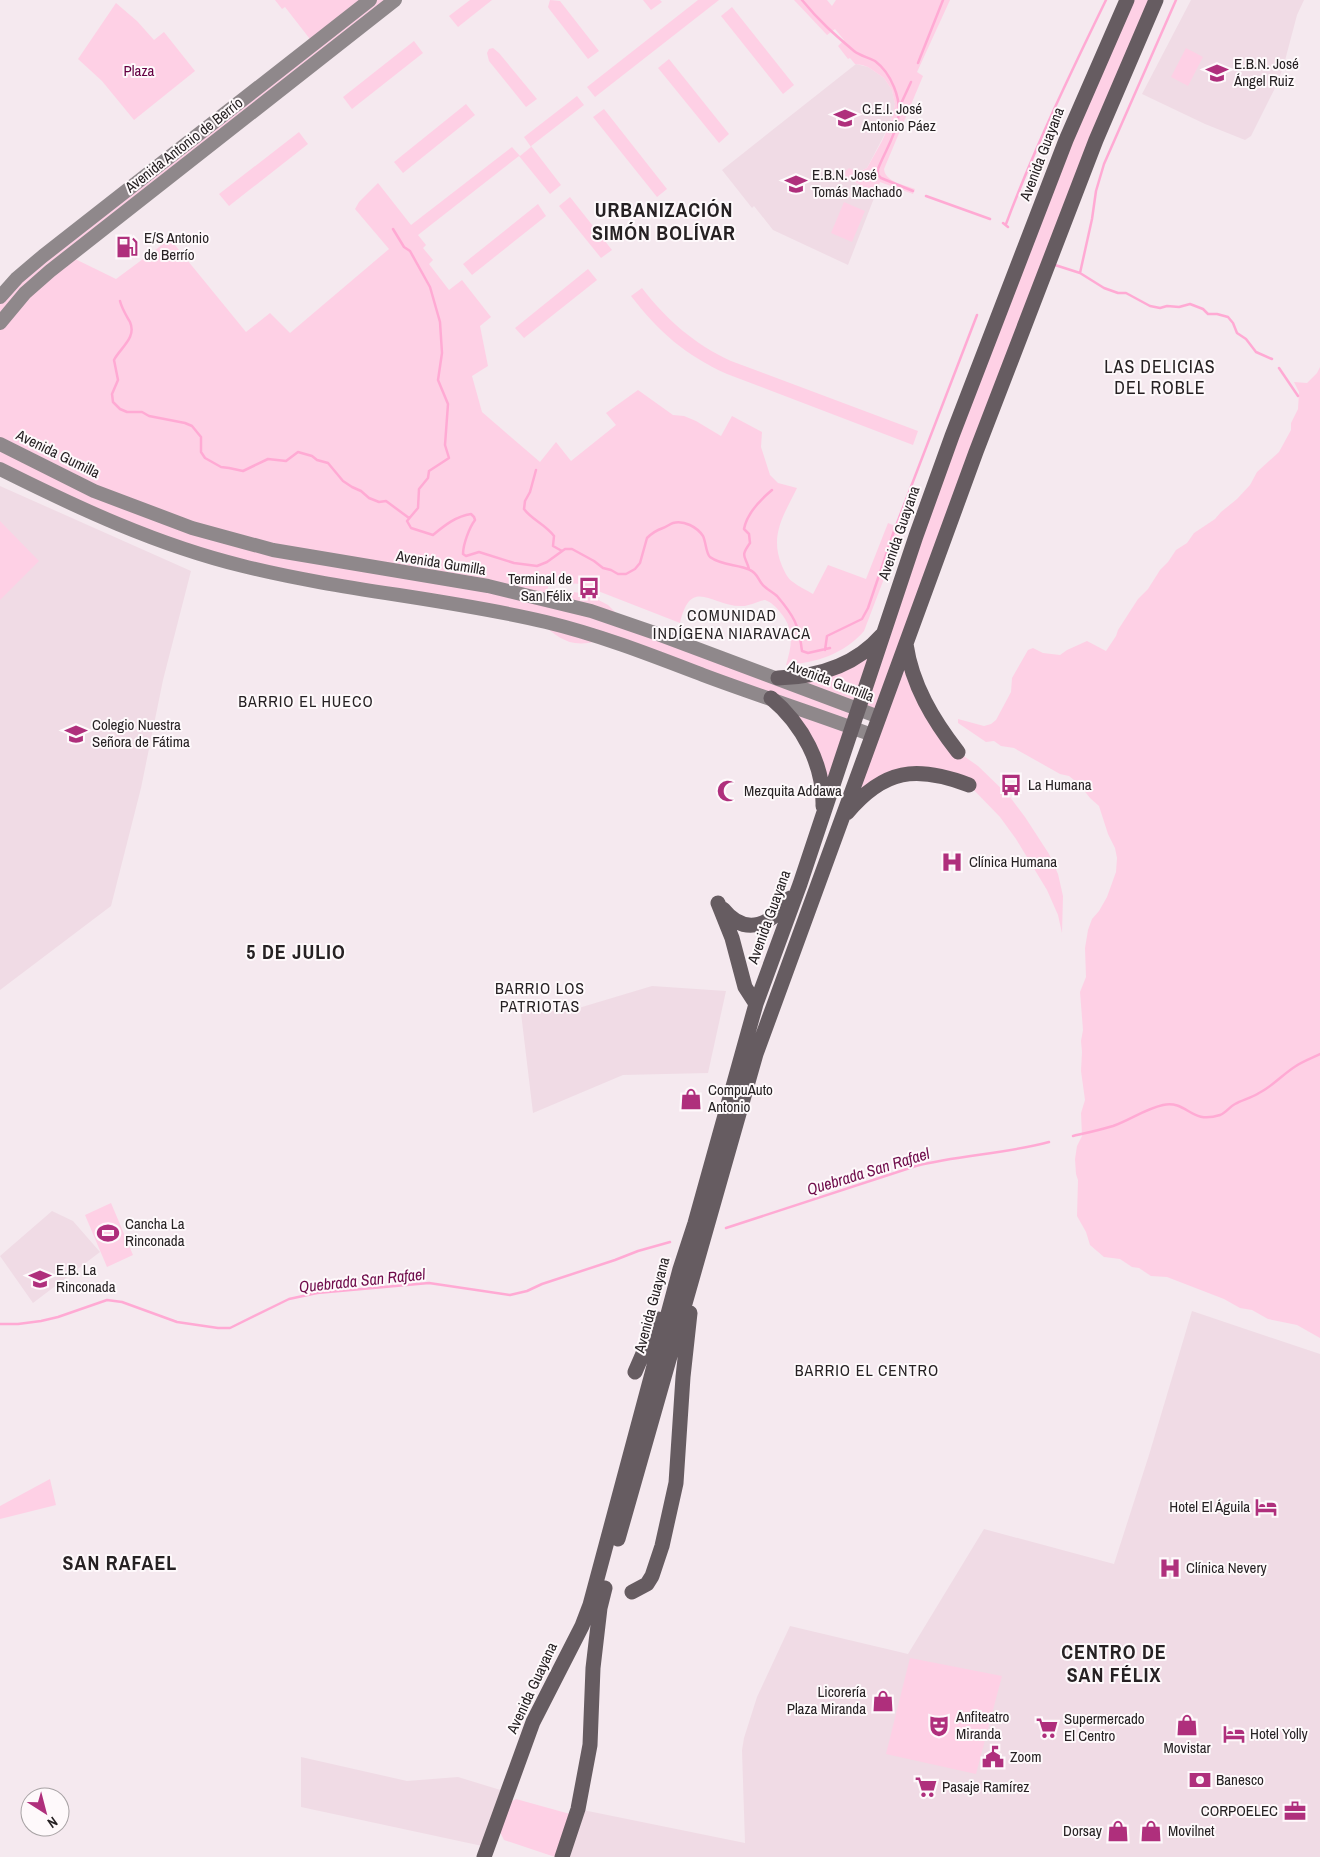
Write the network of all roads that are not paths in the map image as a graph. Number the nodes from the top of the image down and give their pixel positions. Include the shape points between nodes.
1 (370, 0) edge
2 (395, 0) edge
3 (1127, 0) edge
4 (1156, 0) edge
5 (0, 297) edge
6 (0, 322) edge
7 (0, 444) edge
8 (0, 469) edge
9 (884, 632) junction
10 (906, 642) junction
11 (778, 678) junction
12 (771, 698) junction
13 (859, 709) junction
14 (878, 717) junction
15 (852, 728) junction
16 (872, 735) junction
17 (958, 752) dead end
18 (969, 785) dead end
19 (823, 816) junction
20 (842, 820) junction
21 (800, 884) junction
22 (756, 1004) junction
23 (680, 1269) junction
24 (695, 1272) junction
25 (635, 1372) dead end
26 (609, 1551) junction
27 (632, 1592) dead end
28 (595, 1606) junction
29 (484, 1857) edge
30 (562, 1857) edge

1 - 5 main road, Avenida Antonio de Berrío via 42,256
2 - 6 main road, Avenida Antonio de Berrío via 50,271
3 - 9 highway, Avenida Guayana via 1066,140 988,340
4 - 10 highway, Avenida Guayana via 1064,220
7 - 11 main road, Avenida Gumilla via 94,490 208,533 273,550 446,579 564,604 648,630
8 - 12 main road via 94,515 174,547 286,576 473,606 546,622 675,662
9 - 11 highway via 871,646 847,662 808,676
9 - 13 highway, Avenida Guayana
10 - 14 highway, Avenida Guayana
10 - 17 highway via 911,672 939,726
11 - 13 main road, Avenida Gumilla
12 - 15 main road
12 - 19 highway via 791,716 812,754 822,785
13 - 14 main road, Avenida Gumilla
13 - 15 highway, Avenida Guayana
14 - 16 highway, Avenida Guayana
15 - 16 main road
15 - 19 highway, Avenida Guayana
16 - 20 highway, Avenida Guayana
18 - 20 highway via 922,772 897,776 866,793
19 - 21 highway, Avenida Guayana
20 - 24 highway, Avenida Guayana via 756,1054
21 - 22 highway, Avenida Guayana
21 - 22 highway via 771,919 754,926 740,924 729,917 718,903 732,938 744,987
22 - 23 highway, Avenida Guayana
23 - 25 highway
23 - 26 highway, Avenida Guayana
24 - 26 highway, Avenida Guayana
24 - 27 highway via 683,1377 676,1483 652,1576 647,1584
26 - 28 highway, Avenida Guayana
28 - 29 highway, Avenida Guayana via 534,1722
28 - 30 highway, Avenida Guayana via 590,1745 578,1809

